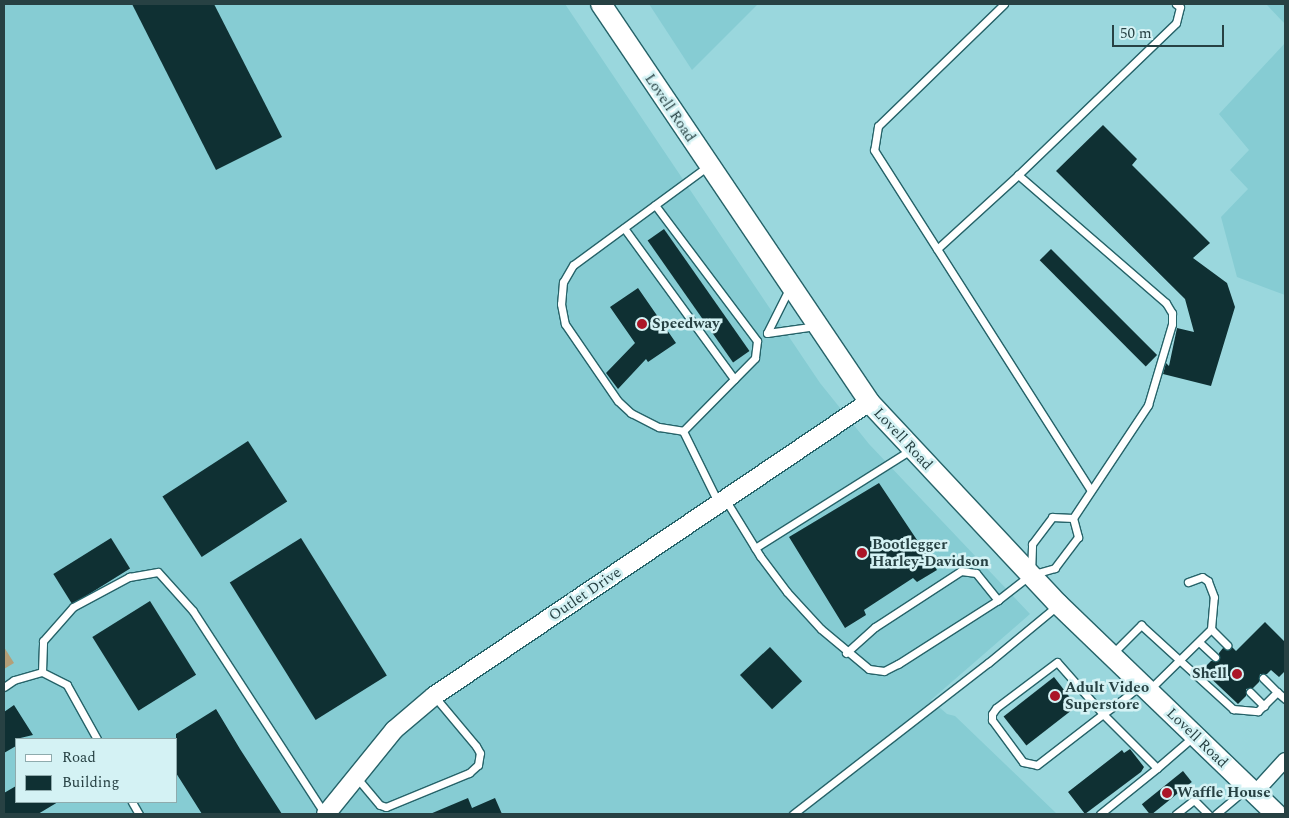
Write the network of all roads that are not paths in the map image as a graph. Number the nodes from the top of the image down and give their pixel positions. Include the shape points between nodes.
1 (601, 4) edge
2 (1004, 4) edge
3 (1176, 4) edge
4 (709, 165) junction
5 (1018, 175) junction
6 (655, 205) junction
7 (624, 228) junction
8 (937, 249) junction
9 (791, 286) junction
10 (818, 326) junction
11 (767, 333) junction
12 (757, 341) junction
13 (734, 380) junction
14 (869, 402) junction
15 (684, 432) junction
16 (912, 448) junction
17 (1091, 490) junction
18 (722, 500) junction
19 (1073, 518) junction
20 (753, 545) junction
21 (1030, 575) junction
22 (1188, 582) dead end
23 (998, 600) junction
24 (1058, 604) junction
25 (1211, 629) junction
26 (1199, 642) junction
27 (1227, 644) dead end
28 (846, 653) junction
29 (1111, 656) junction
30 (1214, 657) dead end
31 (1180, 660) junction
32 (42, 672) junction
33 (1263, 678) dead end
34 (4, 687) edge
35 (1144, 688) junction
36 (1250, 692) dead end
37 (1277, 692) junction
38 (434, 696) junction
39 (1285, 699) edge
40 (1264, 706) junction
41 (1103, 714) junction
42 (1194, 736) junction
43 (96, 738) edge
44 (1285, 760) edge
45 (1157, 768) junction
46 (355, 776) junction
47 (1251, 790) junction
48 (133, 803) edge
49 (139, 814) edge
50 (326, 814) edge
51 (793, 814) edge
52 (1100, 814) edge
53 (1176, 814) edge
54 (1208, 814) edge
55 (1216, 814) edge
56 (1276, 814) edge

1 - 4 main road, Lovell Road
2 - 8 lane via 878,126 874,138 874,150
3 - 5 lane via 1180,7 1176,23
4 - 6 lane
4 - 9 main road, Lovell Road
5 - 8 lane
5 - 17 lane via 1166,303 1172,313 1172,324 1148,405
6 - 7 lane
6 - 12 lane
7 - 13 lane
7 - 15 lane via 572,265 563,282 561,304 565,324 618,401 659,427
8 - 17 lane
9 - 10 main road, Lovell Road
9 - 11 lane
10 - 11 lane
10 - 14 main road, Lovell Road
11 - 12 lane
12 - 13 lane via 754,358
13 - 15 lane
14 - 16 main road, Lovell Road
14 - 18 street, Outlet Drive
15 - 18 lane
16 - 20 lane
16 - 21 main road, Lovell Road
17 - 19 lane
18 - 20 lane
18 - 38 street, Outlet Drive
19 - 21 lane via 1078,538 1063,558 1055,568
19 - 21 lane via 1052,517 1032,544
20 - 28 lane via 787,592
21 - 23 lane
21 - 24 main road, Lovell Road
22 - 25 lane via 1202,577 1208,580 1214,597
23 - 28 lane via 884,671 869,669
23 - 28 lane via 976,573 962,571 867,632
24 - 29 main road, Lovell Road
24 - 51 lane via 988,663
25 - 26 lane
25 - 27 lane
26 - 30 lane
26 - 31 lane
29 - 31 lane via 1141,625
29 - 35 main road, Lovell Road
31 - 35 lane
31 - 40 lane via 1233,710 1258,711
32 - 34 lane via 14,680
32 - 43 lane via 67,685
32 - 50 lane via 43,641 73,607 129,577 158,572 193,611
33 - 37 lane
35 - 41 lane
35 - 42 main road, Lovell Road
36 - 40 lane
37 - 39 lane
37 - 40 lane
38 - 46 street, Outlet Drive via 394,730
38 - 46 lane via 476,746 480,753 478,765 470,773 386,807 380,805
41 - 41 lane via 1037,765 1023,762 992,720 996,708 1057,662
41 - 45 lane
42 - 45 lane
42 - 47 main road, Lovell Road
44 - 47 street
45 - 52 lane
46 - 50 street, Outlet Drive
47 - 55 lane
47 - 56 main road, Lovell Road
48 - 49 lane
53 - 54 lane via 1194,800

